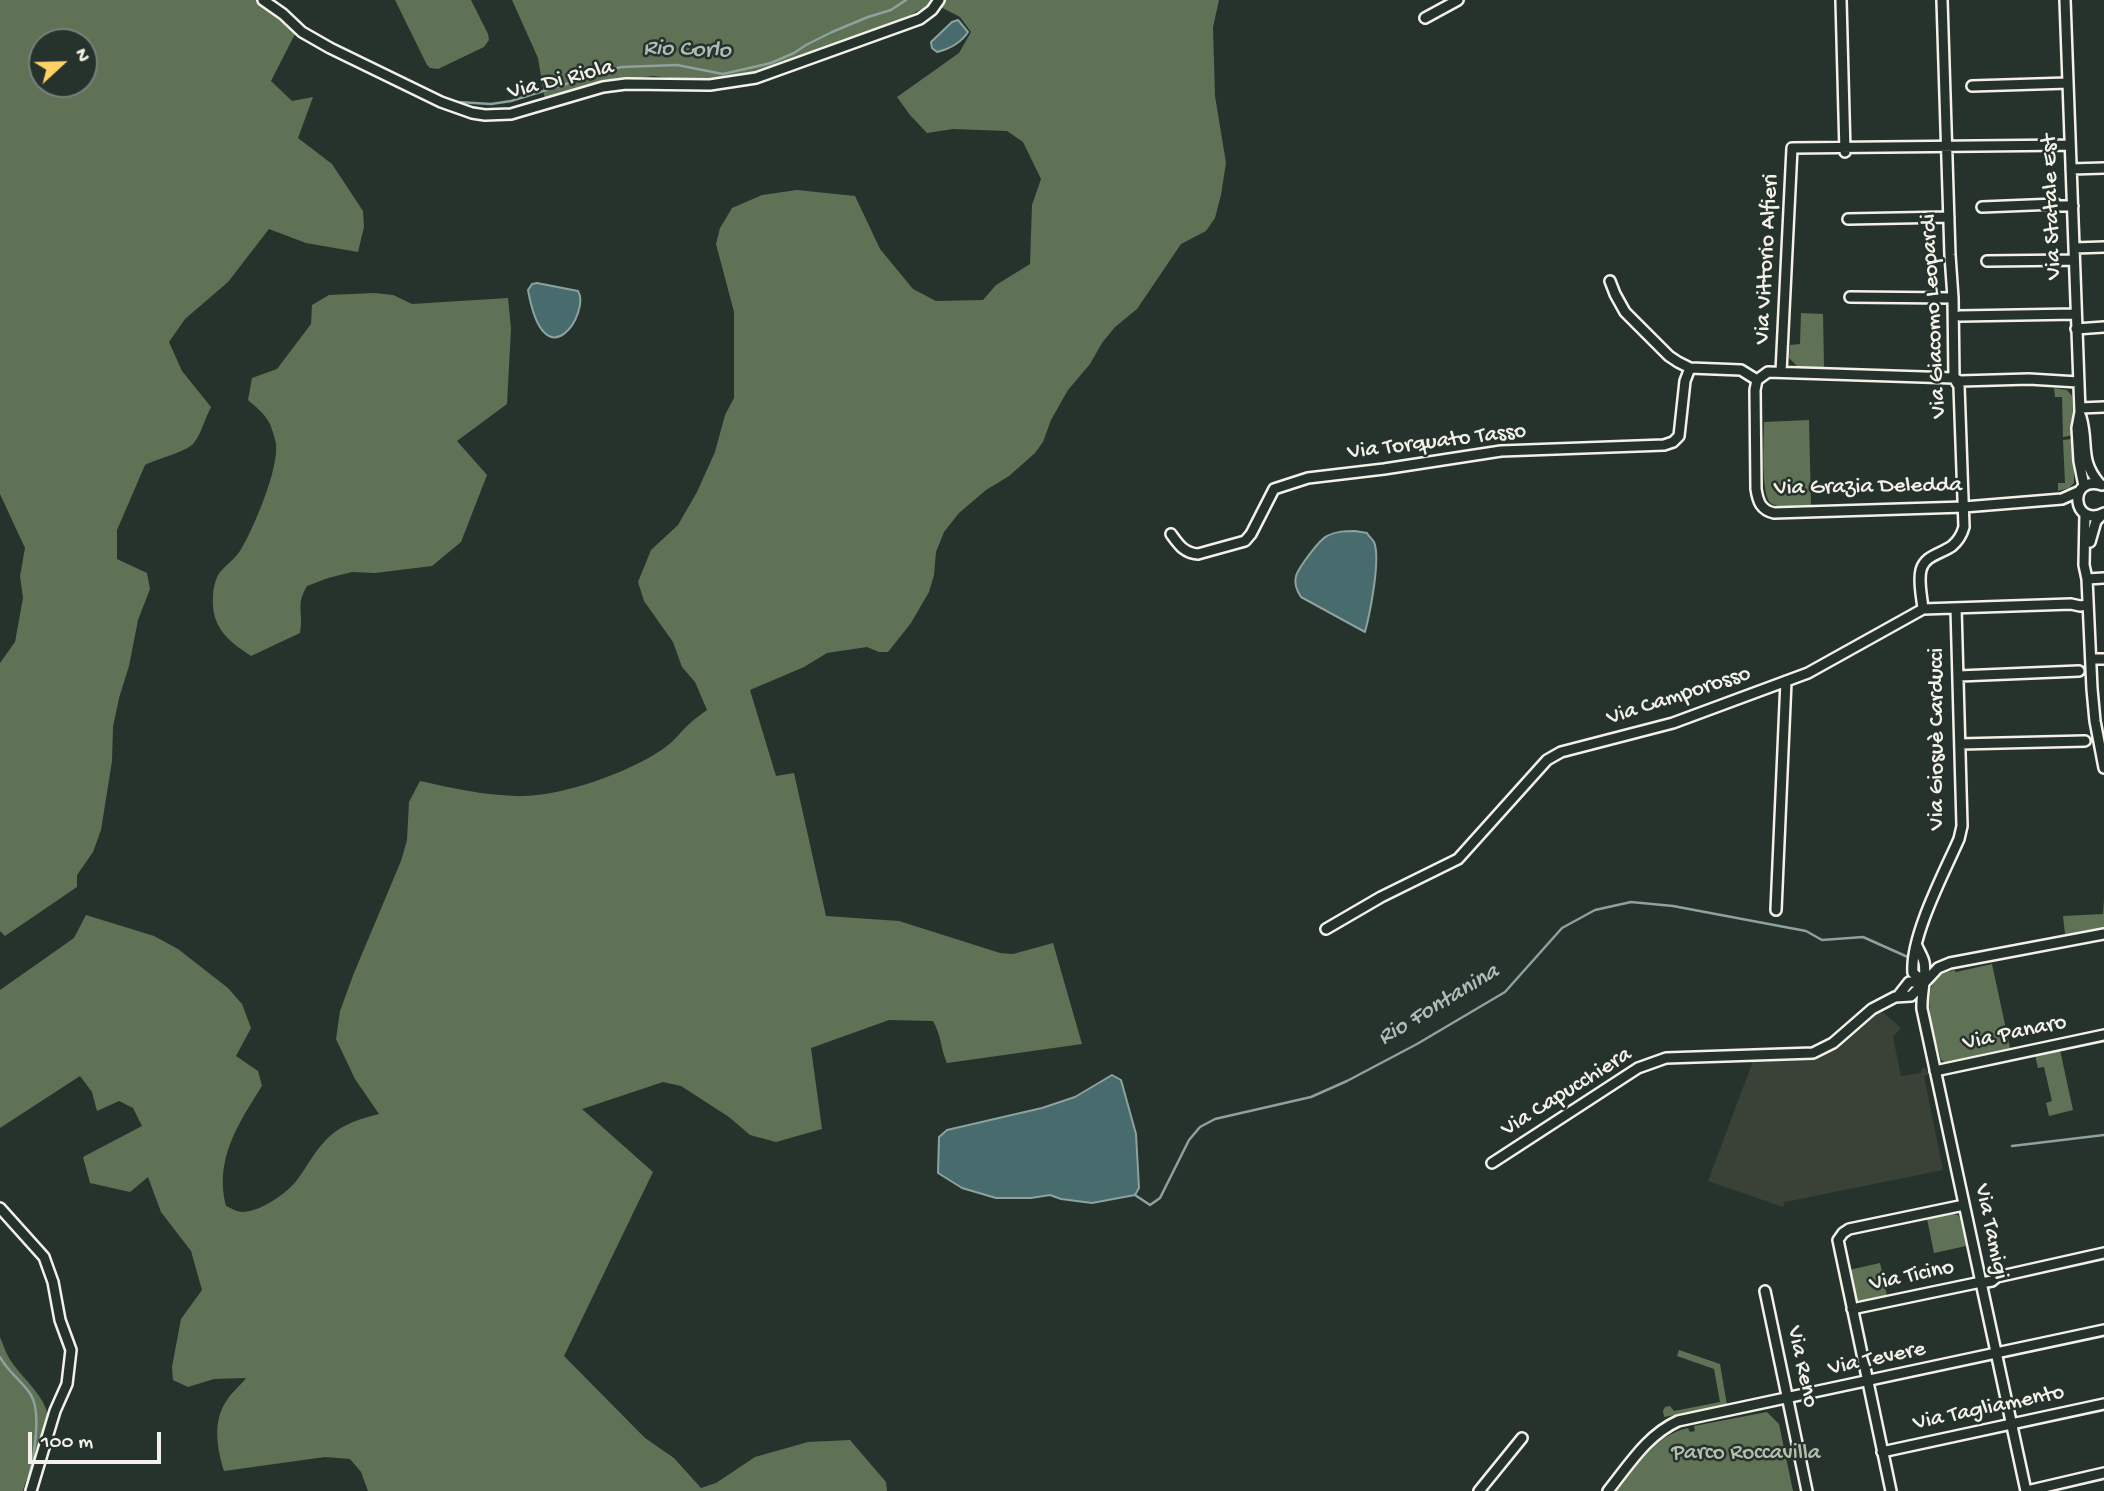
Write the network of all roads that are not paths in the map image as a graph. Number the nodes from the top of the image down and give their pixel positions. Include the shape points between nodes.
1 (263, 0) edge
2 (274, 0) edge
3 (939, 0) edge
4 (1458, 0) edge
5 (1841, 0) edge
6 (1942, 0) edge
7 (2065, 0) edge
8 (283, 14) junction
9 (1425, 18) dead end
10 (2068, 83) junction
11 (1972, 86) dead end
12 (2070, 145) junction
13 (1947, 147) junction
14 (1845, 151) junction
15 (2104, 168) edge
16 (2071, 169) junction
17 (2073, 206) junction
18 (1982, 207) dead end
19 (1949, 216) junction
20 (1848, 219) dead end
21 (2104, 247) edge
22 (2074, 248) junction
23 (2074, 260) junction
24 (1987, 261) dead end
25 (1610, 281) dead end
26 (1850, 297) dead end
27 (1953, 298) junction
28 (2076, 314) junction
29 (1960, 316) dead end
30 (2104, 327) edge
31 (2076, 328) junction
32 (1690, 368) junction
33 (1781, 372) junction
34 (1954, 378) junction
35 (1757, 380) junction
36 (2078, 382) junction
37 (2104, 407) edge
38 (2080, 410) junction
39 (2102, 485) edge
40 (2082, 488) junction
41 (2062, 499) junction
42 (2078, 504) junction
43 (1964, 507) junction
44 (2085, 514) junction
45 (2103, 514) edge
46 (1171, 534) dead end
47 (2104, 578) edge
48 (2087, 579) junction
49 (2088, 605) junction
50 (1956, 608) junction
51 (1923, 609) junction
52 (2091, 659) junction
53 (2104, 659) edge
54 (2079, 671) dead end
55 (1959, 676) junction
56 (1786, 681) junction
57 (2085, 741) dead end
58 (1960, 744) junction
59 (2104, 768) edge
60 (1776, 910) dead end
61 (1326, 929) dead end
62 (2104, 934) edge
63 (1917, 946) junction
64 (1938, 968) junction
65 (1925, 982) junction
66 (2104, 1035) edge
67 (1935, 1071) junction
68 (1492, 1163) dead end
69 (1964, 1205) junction
70 (0, 1208) edge
71 (2104, 1253) edge
72 (1981, 1282) junction
73 (1765, 1292) dead end
74 (1852, 1309) junction
75 (2104, 1330) edge
76 (1996, 1354) junction
77 (1867, 1382) junction
78 (1788, 1398) junction
79 (2104, 1404) edge
80 (2012, 1425) junction
81 (1522, 1437) dead end
82 (1882, 1451) junction
83 (2104, 1474) edge
84 (31, 1491) edge
85 (1479, 1491) edge
86 (1608, 1491) edge
87 (1807, 1491) edge
88 (1891, 1491) edge
89 (2027, 1491) edge

1 - 8 street, Via Di Riola
2 - 8 street, Via Di Riola
3 - 8 street, Via Di Riola via 920,19 756,78 710,85 603,87 498,115 472,113 404,85 302,32
4 - 9 street
5 - 14 street
6 - 13 street, Via Giacomo Leopardi
7 - 10 street, Via Statale Est
10 - 11 street
10 - 12 street, Via Statale Est
12 - 13 street
12 - 16 street, Via Statale Est
13 - 14 street
13 - 19 street, Via Giacomo Leopardi
14 - 33 street, Via Vittorio Alfieri via 1792,148
15 - 16 street
16 - 17 street, Via Statale Est
17 - 18 street
17 - 22 street, Via Statale Est
19 - 20 street
19 - 27 street, Via Giacomo Leopardi
21 - 22 street
22 - 23 street, Via Statale Est
23 - 24 street
23 - 28 street, Via Statale Est
25 - 32 street via 1630,317 1669,356
26 - 27 street
27 - 34 street, Via Giacomo Leopardi
28 - 29 street
28 - 31 street, Via Statale Est
30 - 31 street
31 - 36 street, Via Statale Est
32 - 35 street via 1741,370
32 - 46 street, Via Torquato Tasso via 1679,436 1664,445 1502,450 1308,478 1274,489 1245,541 1190,554
33 - 34 street
33 - 35 street via 1768,372
34 - 36 street
34 - 43 street, Via Giacomo Leopardi via 1959,386
35 - 43 street, Via Grazia Deledda via 1756,489 1767,511
36 - 38 street, Via Statale Est
37 - 38 street
38 - 39 street, Via Statale Est via 2087,465
38 - 40 street, Via Statale Est
39 - 40 street, Via Statale Est via 2093,482
40 - 41 street, Via Grazia Deledda
40 - 42 street, Via Statale Est
41 - 42 street, Via Grazia Deledda
41 - 43 street, Via Grazia Deledda
42 - 44 street
43 - 51 street, Via Giacomo Leopardi via 1961,536 1922,568
44 - 45 street
44 - 48 street
45 - 48 street via 2090,537
47 - 48 street
48 - 49 street
49 - 50 street, Via Camporosso
49 - 52 street
50 - 51 street, Via Camporosso
50 - 55 street, Via Giosuè Carducci
51 - 56 street, Via Camporosso
52 - 53 street
52 - 59 street
54 - 55 street
55 - 58 street, Via Giosuè Carducci
56 - 60 street
56 - 61 street, Via Camporosso via 1673,723 1553,755 1458,859
57 - 58 street
58 - 63 street, Via Giosuè Carducci via 1962,826
62 - 64 street
63 - 64 street
63 - 65 street, Via Giosuè Carducci
63 - 65 street, Via Giosuè Carducci via 1914,958
64 - 65 street, Via Capucchiera
65 - 67 street, Via Tamigi via 1922,1009
65 - 68 street, Via Capucchiera via 1911,996 1898,996 1871,1009 1833,1043 1814,1053 1666,1058 1638,1069
66 - 67 street, Via Panaro
67 - 69 street, Via Tamigi
69 - 72 street, Via Tamigi
69 - 74 street via 1849,1229 1840,1235
70 - 84 street via 44,1257 71,1349 67,1384
71 - 72 street, Via Ticino
72 - 74 street, Via Ticino
72 - 76 street, Via Tamigi
73 - 78 street, Via Reno
74 - 77 street
75 - 76 street, Via Tevere
76 - 77 street, Via Tevere
76 - 80 street, Via Tamigi
77 - 78 street, Via Tevere
77 - 82 street
78 - 86 street, Via Tevere via 1678,1422 1659,1431
78 - 87 street, Via Reno
79 - 80 street, Via Tagliamento
80 - 82 street, Via Tagliamento
80 - 89 street, Via Tamigi
81 - 85 street
82 - 88 street
83 - 89 street

